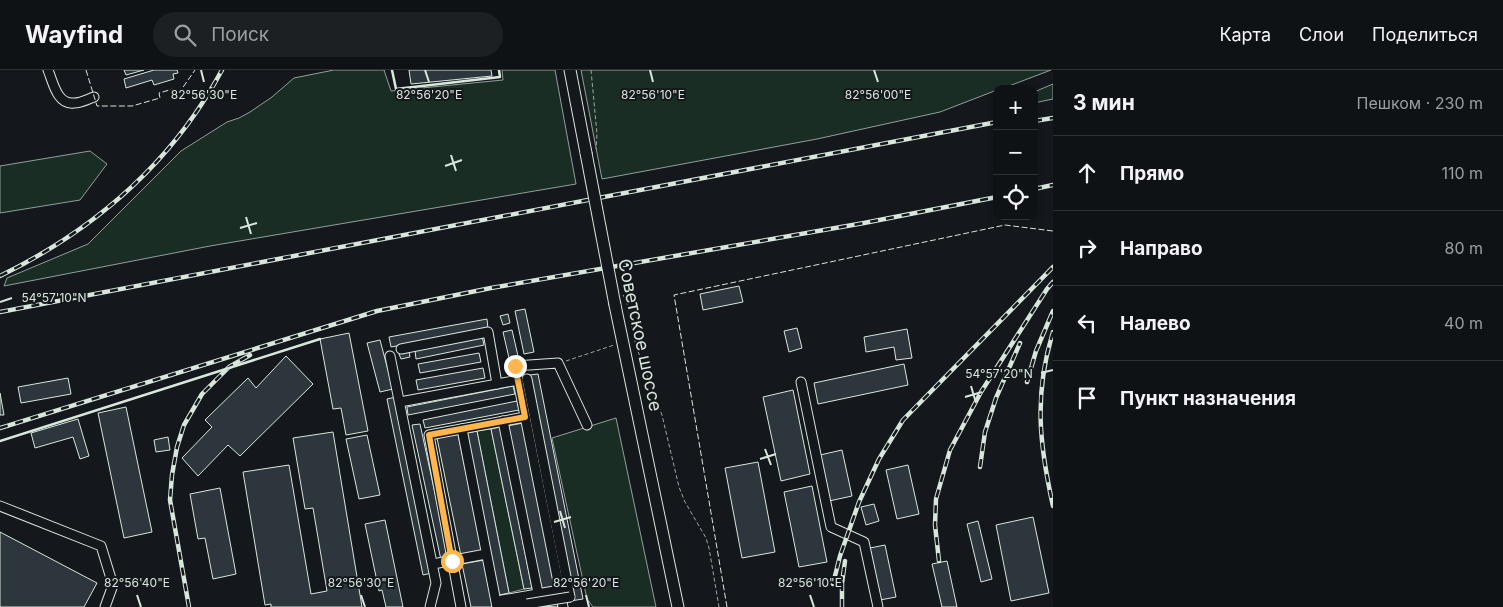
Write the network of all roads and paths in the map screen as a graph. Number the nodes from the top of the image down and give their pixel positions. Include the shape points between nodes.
1 (48, 70) edge
2 (570, 70) edge
3 (591, 70) edge
4 (94, 97) dead end
5 (591, 152) junction
6 (621, 292) dead end
7 (615, 345) dead end
8 (401, 348) dead end
9 (390, 356) dead end
10 (558, 363) junction
11 (522, 379) junction
12 (801, 382) dead end
13 (497, 384) junction
14 (400, 402) junction
15 (525, 417) junction
16 (503, 421) junction
17 (587, 425) dead end
18 (462, 429) junction
19 (0, 506) edge
20 (486, 554) junction
21 (452, 561) junction
22 (433, 564) junction
23 (560, 590) junction
24 (538, 593) junction
25 (497, 605) edge
26 (430, 606) edge
27 (105, 607) edge
28 (461, 607) edge
29 (563, 607) edge
30 (678, 607) edge
31 (719, 607) edge
32 (878, 607) edge

1 - 4 lane via 57,94 65,102 74,103
2 - 5 main road, Советское шоссе
3 - 5 path via 597,134
5 - 30 main road, Советское шоссе, bridge via 615,305
6 - 31 path via 626,300 636,346 662,415 679,487 706,538
7 - 10 path
8 - 13 lane via 488,332
9 - 14 lane
10 - 11 lane via 515,366
10 - 17 lane
11 - 13 lane
11 - 15 lane
11 - 25 lane, bridge via 570,597
12 - 32 lane via 831,527 864,542
13 - 14 lane
14 - 22 lane
15 - 16 lane
15 - 23 lane
16 - 18 lane
16 - 24 lane
18 - 20 lane
18 - 21 lane via 429,435
19 - 27 lane via 101,546 113,585
20 - 21 lane
20 - 25 lane
21 - 22 lane
21 - 28 lane
22 - 26 lane via 436,582
23 - 24 lane
23 - 29 lane
24 - 25 lane via 502,600

